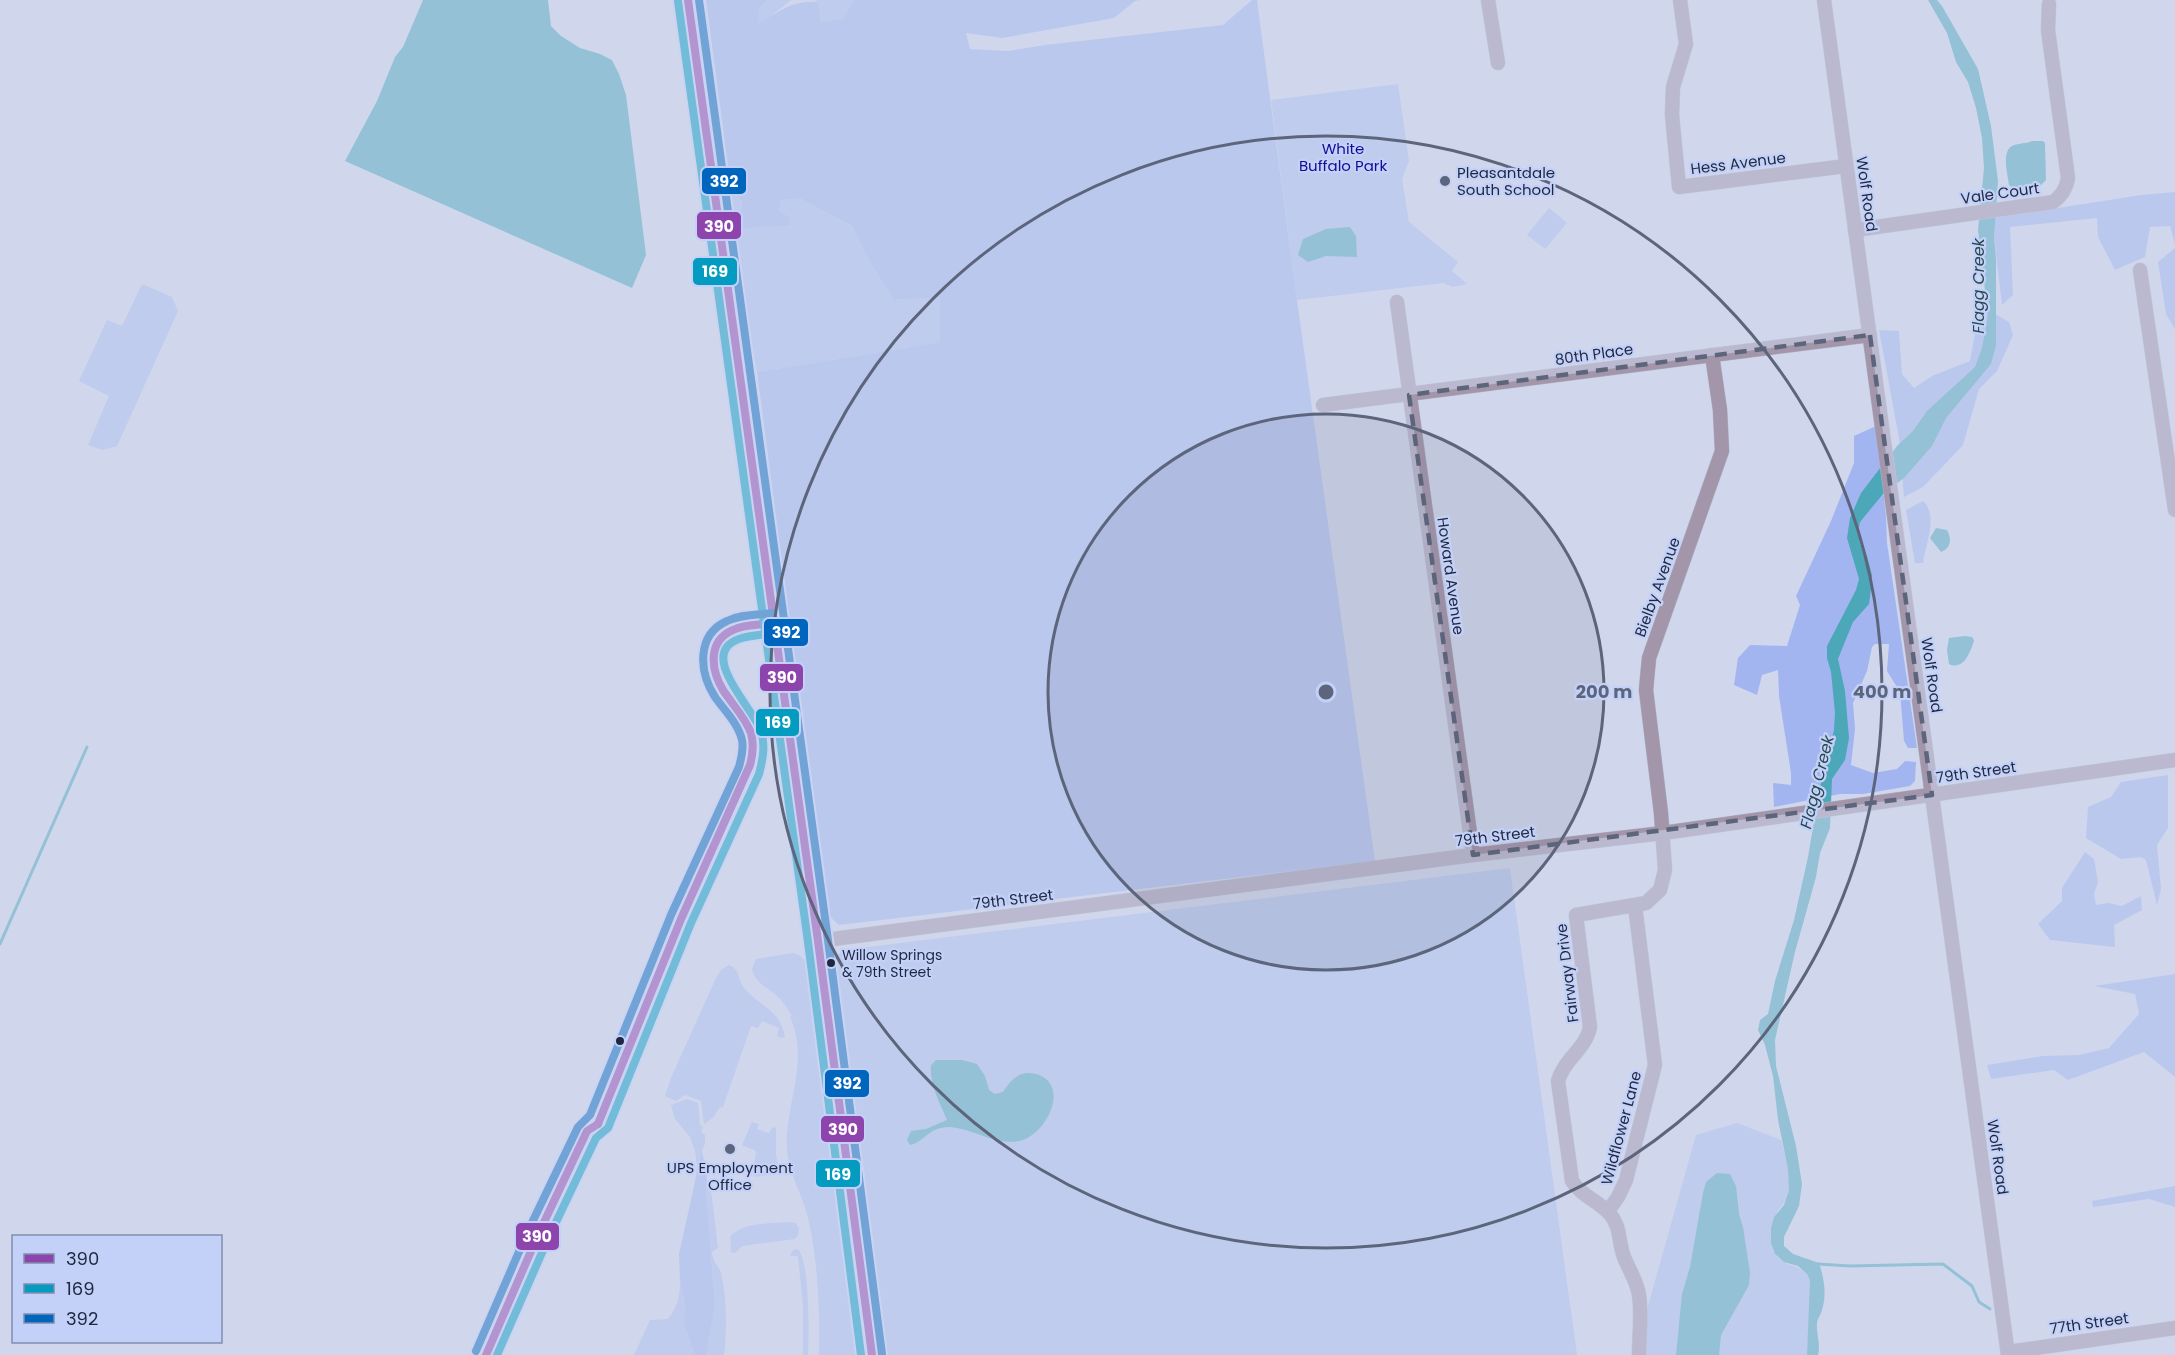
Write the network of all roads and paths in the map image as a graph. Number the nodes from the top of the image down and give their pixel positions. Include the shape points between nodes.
1 (688, 0) edge
2 (1488, 0) edge
3 (1680, 0) edge
4 (1824, 0) edge
5 (2049, 4) dead end
6 (1498, 63) dead end
7 (1846, 166) junction
8 (1855, 230) junction
9 (2140, 270) dead end
10 (1397, 302) dead end
11 (1869, 335) junction
12 (1712, 355) junction
13 (1409, 395) junction
14 (1323, 405) dead end
15 (2173, 476) edge
16 (2175, 510) edge
17 (2175, 760) edge
18 (1932, 795) junction
19 (1663, 833) junction
20 (1473, 855) junction
21 (1635, 906) junction
22 (818, 941) junction
23 (1608, 1211) junction
24 (2175, 1328) edge
25 (2008, 1353) edge
26 (872, 1355) edge
27 (1639, 1355) edge

1 - 22 main road
2 - 6 street
3 - 7 street, Hess Avenue via 1686,44 1673,87 1671,115 1679,187
4 - 7 street, Wolf Road
5 - 8 street, Vale Court via 2048,30 2068,178 2060,198
7 - 8 street, Wolf Road
8 - 11 street, Wolf Road
9 - 15 street
10 - 13 street, Howard Avenue
11 - 12 street, 80th Place
11 - 18 street, Wolf Road
12 - 13 street, 80th Place
12 - 19 street, Bielby Avenue via 1722,451 1649,658 1646,690
13 - 14 street, 80th Place
13 - 20 street, Howard Avenue
15 - 16 street
17 - 18 street, 79th Street
18 - 19 street, 79th Street
18 - 25 street, Wolf Road
19 - 20 street, 79th Street
19 - 21 street, Fairway Drive via 1664,880 1655,897
20 - 22 street, 79th Street
21 - 23 street, Wildflower Lane via 1655,1065 1626,1180
21 - 23 street, Fairway Drive via 1576,915 1590,1027 1585,1042 1563,1068 1558,1081 1572,1181
22 - 26 main road
23 - 27 street, Fairway Drive via 1618,1226 1624,1256 1640,1297
24 - 25 street, 77th Street

